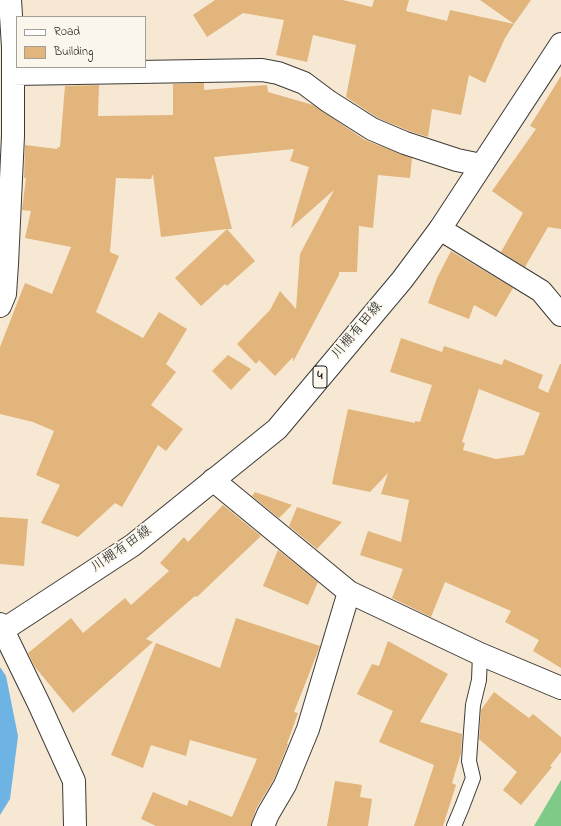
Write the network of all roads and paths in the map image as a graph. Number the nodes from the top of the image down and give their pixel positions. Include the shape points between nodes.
1 (10, 0) edge
2 (561, 44) edge
3 (13, 74) junction
4 (481, 165) junction
5 (440, 229) junction
6 (0, 306) edge
7 (561, 315) edge
8 (212, 480) junction
9 (349, 592) junction
10 (1, 628) edge
11 (480, 654) junction
12 (561, 688) edge
13 (75, 826) edge
14 (263, 826) edge
15 (454, 826) edge

1 - 3 street
2 - 4 street, 川棚有田線 / 4
3 - 4 street via 262,70 278,73 304,83 372,129 405,144
3 - 6 street via 7,264 5,294
4 - 5 street, 川棚有田線 / 4
5 - 7 street via 541,292
5 - 8 street, 川棚有田線 / 4 via 402,280 277,429
8 - 9 street
8 - 10 street, 川棚有田線 / 4 via 133,545
9 - 11 street
9 - 14 street via 308,729 285,785
10 - 13 street via 74,781
11 - 12 street
11 - 15 lane via 469,761 473,778

